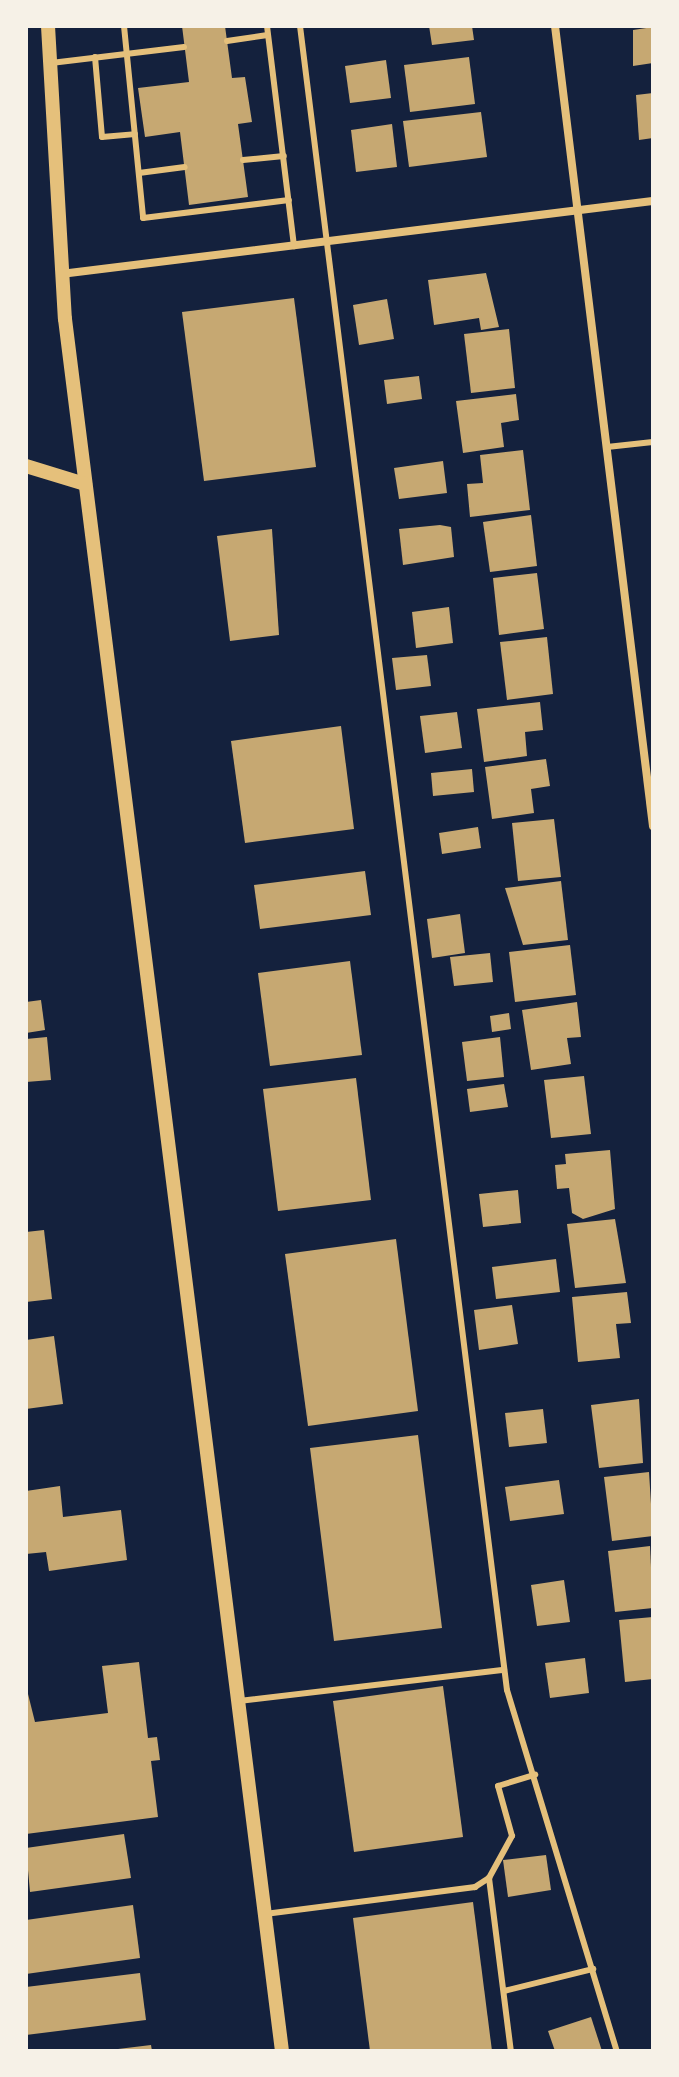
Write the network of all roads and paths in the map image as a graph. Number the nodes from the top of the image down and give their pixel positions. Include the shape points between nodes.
1 (48, 26) edge
2 (124, 26) edge
3 (267, 26) edge
4 (300, 26) edge
5 (555, 26) edge
6 (268, 35) junction
7 (227, 41) dead end
8 (184, 47) dead end
9 (127, 53) junction
10 (95, 57) junction
11 (51, 63) junction
12 (135, 134) junction
13 (284, 156) junction
14 (243, 160) dead end
15 (185, 167) dead end
16 (139, 173) junction
17 (289, 200) junction
18 (653, 201) edge
19 (577, 210) junction
20 (327, 242) junction
21 (294, 246) junction
22 (61, 274) junction
23 (653, 442) edge
24 (607, 447) junction
25 (26, 466) edge
26 (85, 484) junction
27 (653, 826) edge
28 (504, 1670) junction
29 (239, 1701) junction
30 (535, 1775) junction
31 (489, 1878) junction
32 (265, 1914) junction
33 (593, 1969) junction
34 (504, 1991) junction
35 (282, 2051) edge
36 (511, 2051) edge
37 (617, 2051) edge

1 - 11 street
2 - 9 lane
3 - 6 lane
4 - 20 lane
5 - 19 street
6 - 7 lane
6 - 13 lane
8 - 9 lane
9 - 10 lane
9 - 12 lane
10 - 11 lane
10 - 12 lane via 102,137
11 - 22 street
12 - 16 lane
13 - 14 lane
13 - 17 lane
15 - 16 lane
16 - 17 lane via 143,218
17 - 21 lane
18 - 19 street
19 - 20 street
19 - 24 street
20 - 21 street
20 - 28 lane
21 - 22 street
22 - 26 street
23 - 24 lane
24 - 27 street
25 - 26 street
26 - 29 street
28 - 29 lane
28 - 30 lane
29 - 32 street
30 - 31 lane via 498,1786 512,1836
30 - 33 lane
31 - 32 lane via 475,1887
31 - 34 lane
32 - 35 street
33 - 34 lane
33 - 37 lane
34 - 36 lane

